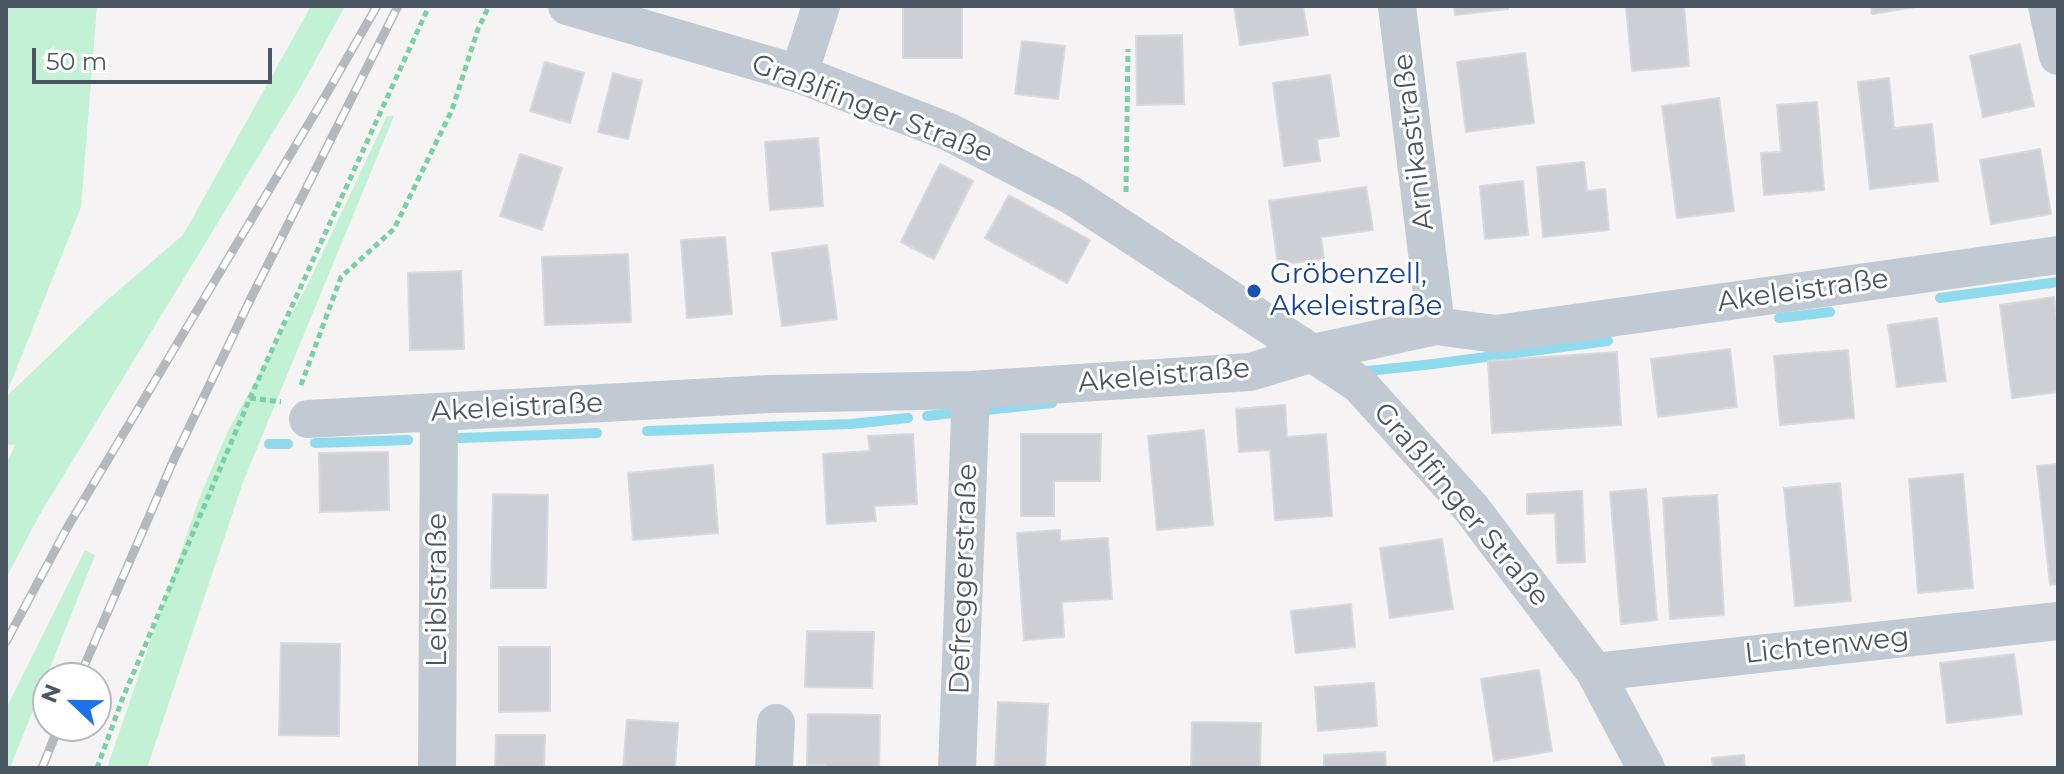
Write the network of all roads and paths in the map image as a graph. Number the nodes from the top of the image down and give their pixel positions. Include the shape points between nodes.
1 (429, 6) edge
2 (489, 6) edge
3 (567, 6) edge
4 (821, 6) edge
5 (1397, 6) edge
6 (2047, 6) edge
7 (1128, 49) dead end
8 (2058, 56) edge
9 (799, 74) junction
10 (1126, 231) junction
11 (2058, 255) edge
12 (1362, 305) dead end
13 (1301, 307) dead end
14 (1436, 326) junction
15 (1313, 353) junction
16 (971, 390) junction
17 (250, 398) junction
18 (301, 412) junction
19 (439, 412) junction
20 (2058, 621) edge
21 (1595, 672) junction
22 (776, 723) dead end
23 (97, 768) edge
24 (437, 768) edge
25 (774, 768) edge
26 (957, 768) edge
27 (1646, 768) edge

1 - 17 path
2 - 18 path via 452,110 394,229 341,277
3 - 9 street, Graßlfinger Straße
4 - 9 street
5 - 14 street, Arnikastraße
6 - 8 street
7 - 10 path
9 - 10 street, Graßlfinger Straße via 949,132 1071,195
10 - 15 street, Graßlfinger Straße
11 - 14 street, Akeleistraße via 1496,334
12 - 13 path
14 - 15 street, Akeleistraße
15 - 16 street, Akeleistraße via 1250,372
15 - 21 street, Graßlfinger Straße via 1359,384 1471,508
16 - 19 street, Akeleistraße via 770,394
16 - 26 street, Defreggerstraße
17 - 18 path
17 - 23 path
18 - 19 street, Akeleistraße
19 - 24 street, Leiblstraße
20 - 21 street, Lichtenweg
21 - 27 street, Graßlfinger Straße
22 - 25 street

